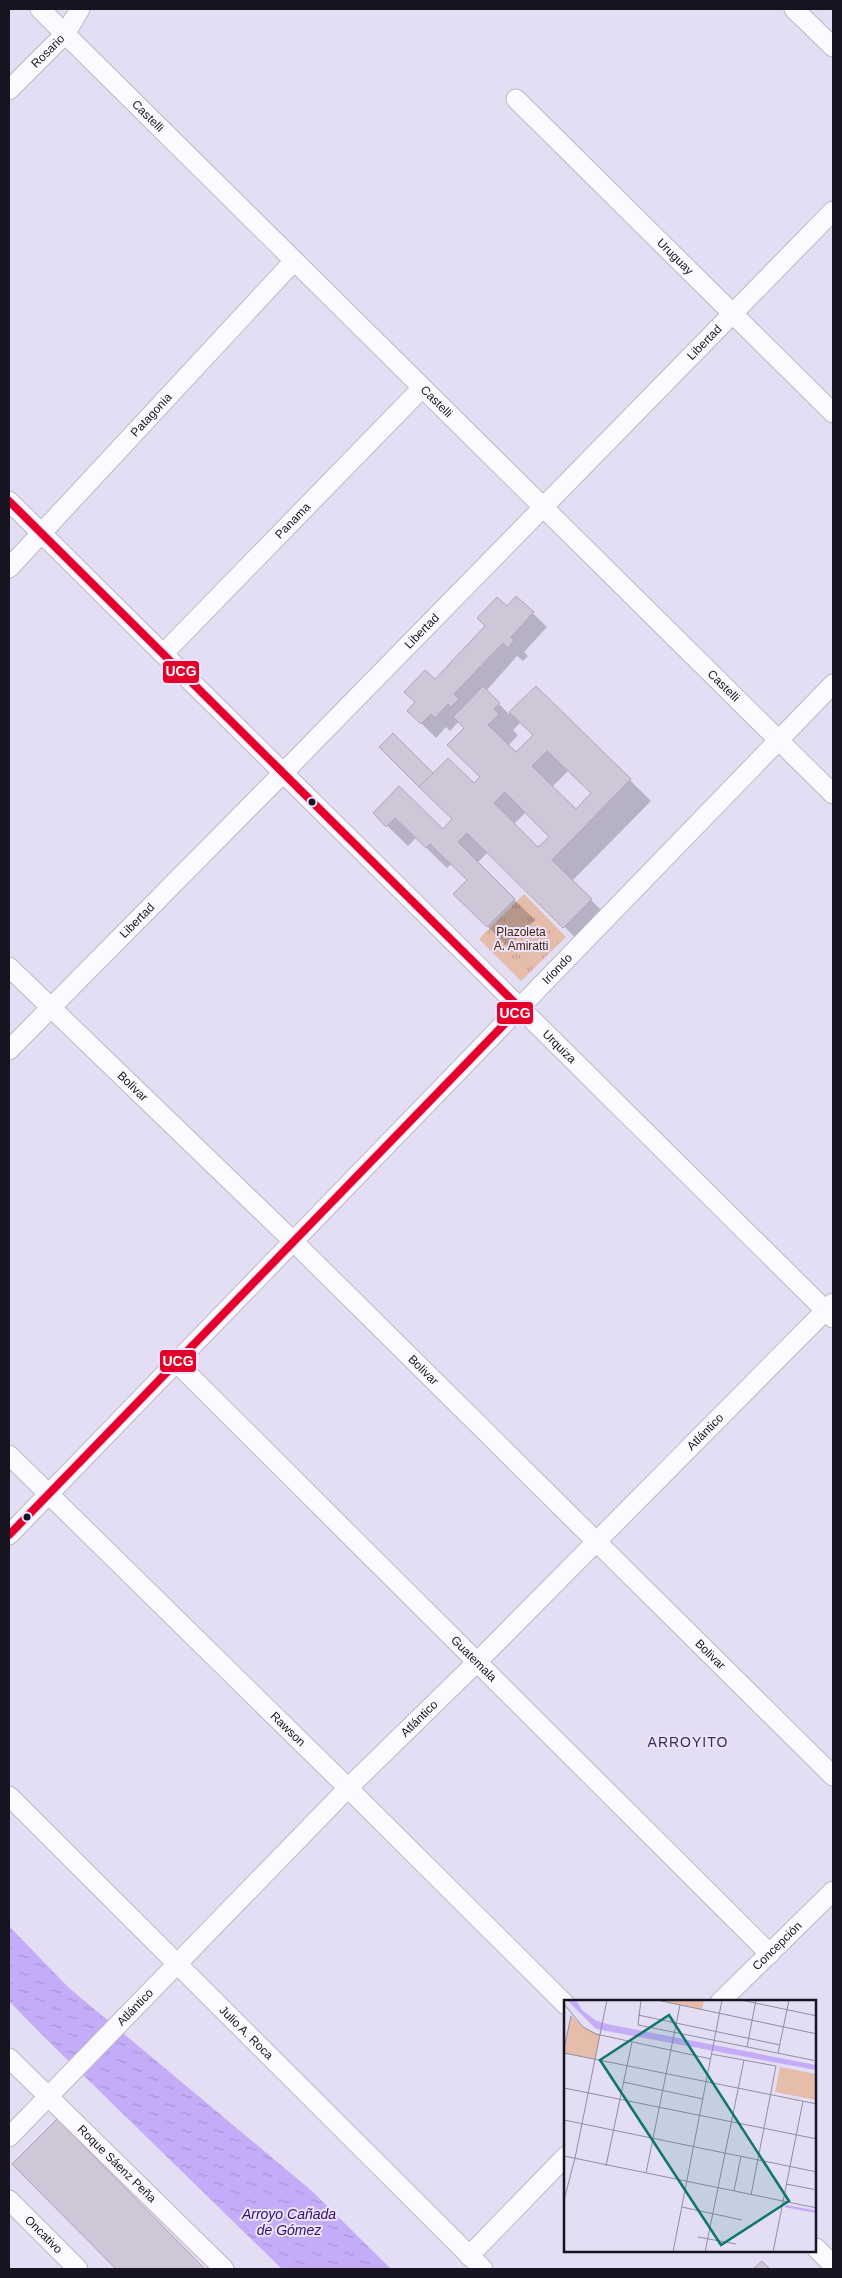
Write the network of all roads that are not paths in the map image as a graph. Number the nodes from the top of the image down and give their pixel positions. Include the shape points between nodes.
1 (40, 9) edge
2 (80, 9) edge
3 (794, 9) edge
4 (65, 34) junction
5 (833, 47) edge
6 (9, 90) edge
7 (516, 99) dead end
8 (833, 211) edge
9 (294, 261) junction
10 (732, 314) junction
11 (422, 388) junction
12 (833, 413) edge
13 (9, 500) edge
14 (542, 507) junction
15 (42, 534) junction
16 (9, 568) edge
17 (163, 654) junction
18 (833, 684) edge
19 (778, 741) junction
20 (284, 773) junction
21 (833, 794) edge
22 (9, 967) edge
23 (50, 1008) junction
24 (520, 1008) junction
25 (9, 1050) edge
26 (294, 1242) junction
27 (831, 1311) edge
28 (178, 1363) junction
29 (9, 1455) edge
30 (48, 1494) junction
31 (9, 1535) edge
32 (597, 1541) junction
33 (478, 1661) junction
34 (833, 1776) edge
35 (348, 1788) junction
36 (9, 1796) edge
37 (833, 1891) edge
38 (770, 1954) junction
39 (176, 1963) junction
40 (722, 2000) edge
41 (564, 2003) edge
42 (9, 2058) edge
43 (54, 2091) junction
44 (9, 2137) edge
45 (564, 2158) edge
46 (9, 2200) edge
47 (817, 2249) edge
48 (469, 2256) junction
49 (833, 2265) edge
50 (78, 2269) edge
51 (224, 2269) edge
52 (482, 2269) edge

1 - 4 street, Castelli
2 - 4 street, Rosario
3 - 5 street
4 - 6 street, Rosario
4 - 9 street, Castelli
7 - 10 street, Uruguay
8 - 10 street, Libertad
9 - 11 street, Castelli
9 - 15 street, Patagonia
10 - 12 street, Uruguay
10 - 14 street, Libertad
11 - 14 street, Castelli
11 - 17 street, Panama
13 - 15 street, Urquiza
14 - 19 street, Castelli
14 - 20 street, Libertad
15 - 16 street, Patagonia
15 - 17 street, Urquiza
17 - 20 street, Urquiza
18 - 19 street, Iriondo
19 - 21 street, Castelli
19 - 24 street, Iriondo
20 - 23 street, Libertad
20 - 24 street, Urquiza
22 - 23 street, Bolivar
23 - 25 street, Libertad
23 - 26 street, Bolivar
24 - 26 street, Iriondo
24 - 27 street, Urquiza
26 - 28 street, Iriondo
26 - 32 street, Bolivar
27 - 32 street, Atlántico
28 - 30 street, Iriondo
28 - 33 street, Guatemala
29 - 30 street, Rawson
30 - 31 street, Iriondo
30 - 35 street, Rawson
32 - 33 street, Atlántico
32 - 34 street, Bolivar
33 - 35 street, Atlántico
33 - 38 street, Guatemala
35 - 39 street, Atlántico
35 - 41 street, Rawson
36 - 39 street, Julio A. Roca
37 - 38 street, Concepción
38 - 40 street, Concepción
39 - 43 street, Atlántico
39 - 48 street, Julio A. Roca
42 - 43 street, Roque Sáenz Peña
43 - 44 street, Atlántico
43 - 51 street, Roque Sáenz Peña
45 - 48 street
46 - 50 street, Oncativo
47 - 49 street
48 - 52 street, Julio A. Roca

